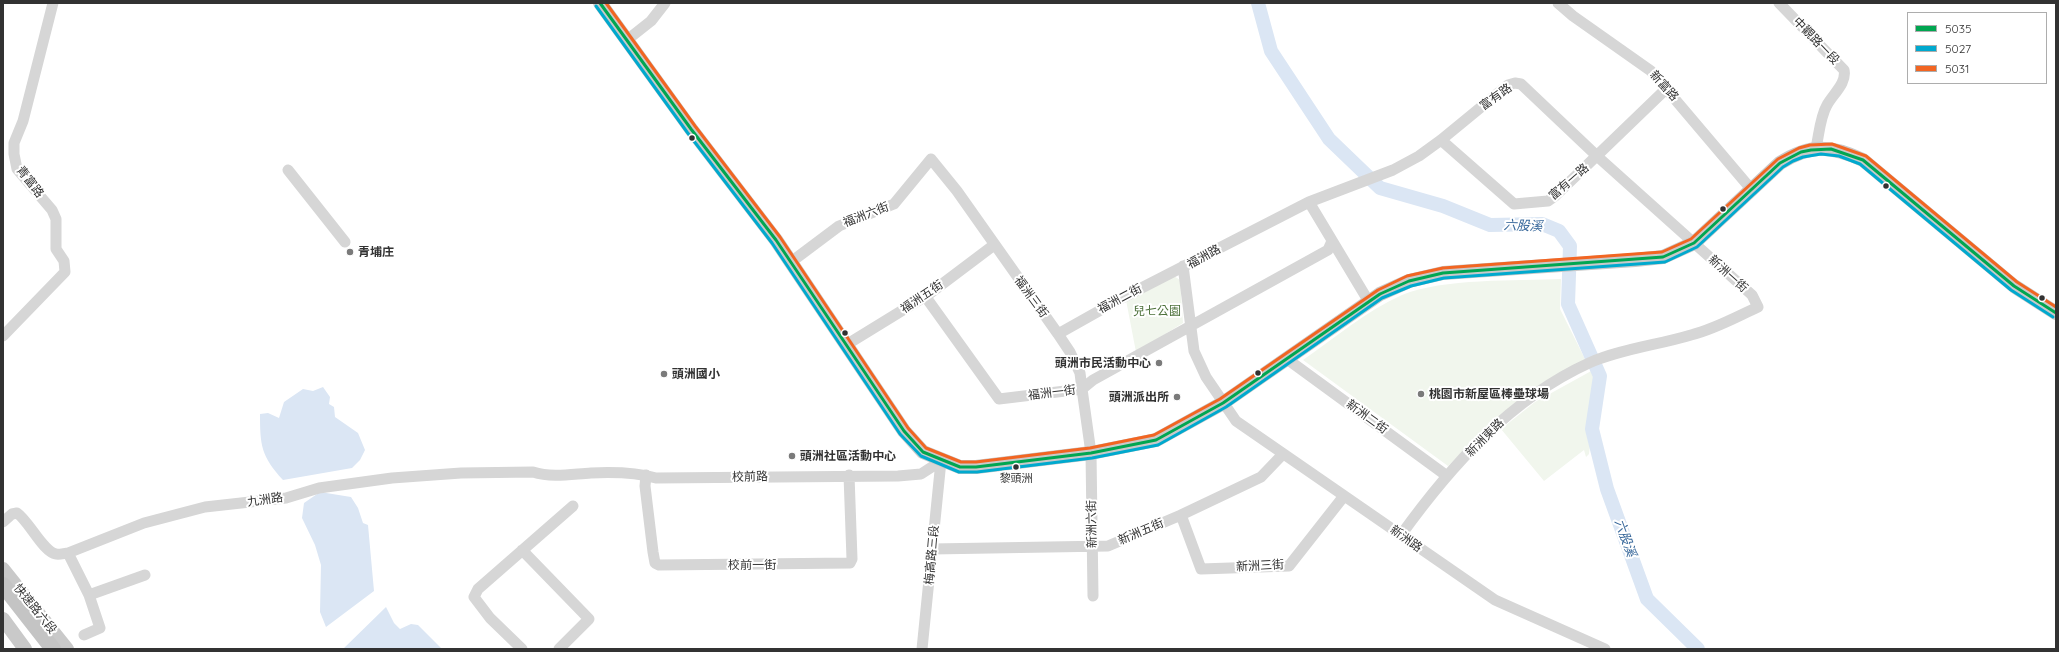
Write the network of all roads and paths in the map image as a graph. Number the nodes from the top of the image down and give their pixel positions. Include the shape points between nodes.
1 (53, 3) edge
2 (600, 3) edge
3 (665, 3) edge
4 (1558, 3) edge
5 (1779, 3) edge
6 (627, 40) junction
7 (1666, 89) junction
8 (1441, 140) junction
9 (1816, 148) junction
10 (1598, 157) junction
11 (931, 159) joint
12 (288, 170) dead end
13 (1751, 189) junction
14 (1309, 202) junction
15 (1332, 241) junction
16 (345, 242) dead end
17 (1694, 243) junction
18 (994, 245) junction
19 (791, 262) junction
20 (1183, 266) junction
21 (925, 296) junction
22 (1369, 302) junction
23 (1758, 307) joint
24 (2056, 313) edge
25 (1190, 325) junction
26 (1058, 334) junction
27 (3, 336) edge
28 (846, 345) junction
29 (1287, 359) junction
30 (1082, 389) junction
31 (1223, 403) junction
32 (1091, 453) junction
33 (1282, 454) junction
34 (941, 461) junction
35 (555, 475) joint
36 (646, 475) junction
37 (849, 475) junction
38 (1447, 476) junction
39 (1344, 496) junction
40 (573, 506) dead end
41 (1181, 515) junction
42 (3, 522) edge
43 (1401, 535) junction
44 (1092, 546) junction
45 (932, 549) junction
46 (522, 550) junction
47 (68, 553) junction
48 (3, 569) edge
49 (145, 575) dead end
50 (3, 585) edge
51 (89, 595) junction
52 (1093, 596) dead end
53 (3, 601) edge
54 (3, 619) edge
55 (84, 635) dead end
56 (25, 649) edge
57 (42, 649) edge
58 (53, 649) edge
59 (67, 649) edge
60 (522, 649) edge
61 (559, 649) edge
62 (922, 649) edge
63 (1605, 649) edge

1 - 27 street, 青富路 via 23,121 14,143 14,154 17,169 52,210 56,219 56,249 64,261 65,272
2 - 6 main road
3 - 6 street via 651,21
4 - 7 street, 新富路 via 1651,71
5 - 9 street, 中觀路一段 via 1844,70 1845,76 1826,107
6 - 19 main road
7 - 10 street, 富有一路
7 - 13 street, 新富路
8 - 10 street, 富有一路 via 1514,204 1548,201
8 - 10 street, 富有路 via 1508,85 1515,83 1521,84
8 - 14 street, 富有路 via 1393,170
9 - 13 main road via 1796,153 1780,163
9 - 24 main road via 1850,154 1863,160 2014,286
10 - 17 street, 富有路
11 - 18 street, 福洲三街 via 957,191
11 - 19 street, 福洲六街 via 894,204 839,226
12 - 16 street
13 - 17 main road
14 - 15 street
14 - 20 street, 福洲路
15 - 22 street
15 - 25 street, 福洲一街 via 1328,250
17 - 22 main road via 1663,257 1443,273 1409,281
17 - 23 street, 新洲一街 via 1752,295
18 - 21 street, 福洲五街
18 - 26 street, 福洲三街
19 - 28 main road
20 - 25 street, 福洲路
20 - 26 street, 福洲二街
21 - 28 street, 福洲五街
21 - 30 street, 福洲一街 via 998,399
22 - 29 main road
23 - 38 street, 新洲東路 via 1693,335 1589,363 1544,388 1504,417
25 - 30 street, 福洲一街 via 1093,380
25 - 31 street, 福洲路 via 1191,340 1199,363
26 - 30 street, 福洲三街 via 1080,374
28 - 34 main road via 904,431 923,452
29 - 31 main road
29 - 38 street, 新洲二街
30 - 32 street, 福洲三街
31 - 32 main road via 1156,440
31 - 33 street, 新洲路 via 1236,421
32 - 34 main road via 976,467 960,467
32 - 44 street, 新洲六街
33 - 39 street, 新洲路
33 - 41 street, 新洲五街 via 1261,477
34 - 37 street, 校前路 via 921,474
34 - 45 street, 梅高路三段
35 - 36 street, 校前路
35 - 47 street, 九洲路 via 544,476 533,472 461,473 384,479 319,488 286,498 205,507 144,524
36 - 37 street, 校前路 via 656,478
36 - 37 street, 校前一街 via 653,552 655,563 659,565 850,563 852,559
38 - 43 street, 新洲東路
39 - 41 street, 新洲三街 via 1289,566 1200,569
39 - 43 street, 新洲路
40 - 46 street
41 - 44 street, 新洲五街 via 1119,543
42 - 47 street, 九洲路 via 17,513 23,517 48,550 55,554
43 - 63 street, 新洲路 via 1495,600
44 - 45 street, 新洲五街
44 - 52 street, 新洲六街
45 - 62 street, 梅高路三段
46 - 60 street via 478,588 474,597 490,618
46 - 61 street via 589,619
47 - 51 street
48 - 59 main road, 快速路六段
49 - 51 street
50 - 58 highway
51 - 55 street via 100,628
53 - 57 highway
54 - 56 main road

